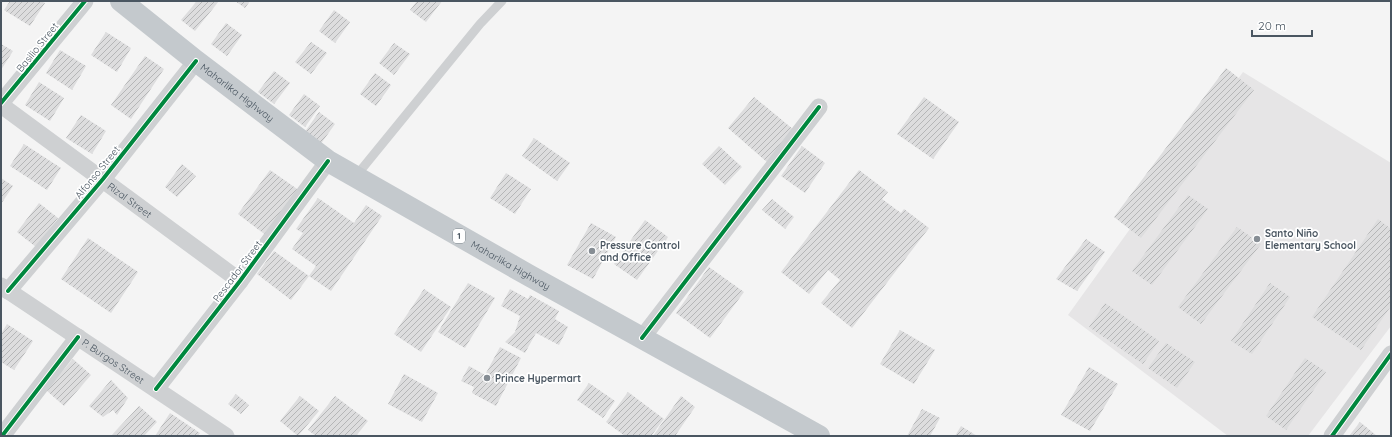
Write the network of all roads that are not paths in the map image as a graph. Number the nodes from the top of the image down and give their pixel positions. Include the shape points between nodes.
1 (85, 1) edge
2 (121, 1) edge
3 (502, 1) edge
4 (196, 61) junction
5 (1, 104) edge
6 (819, 107) dead end
7 (328, 161) junction
8 (355, 177) junction
9 (102, 179) junction
10 (240, 281) junction
11 (4, 288) edge
12 (78, 337) junction
13 (642, 338) junction
14 (1391, 354) edge
15 (156, 389) junction
16 (2, 436) edge
17 (226, 436) edge
18 (820, 436) edge
19 (1332, 436) edge

1 - 5 street, Basilio Street
2 - 4 highway, Maharlika Highway / 1
3 - 8 lane via 475,30
4 - 7 highway, Maharlika Highway / 1
4 - 9 street, Alfonso Street
5 - 9 street, Rizal Street
6 - 13 street
7 - 8 highway, Maharlika Highway / 1
7 - 10 street, Pescador Street
8 - 13 highway, Maharlika Highway / 1
9 - 10 street, Rizal Street
9 - 11 street, Alfonso Street
10 - 15 street, Pescador Street
11 - 12 street, P. Burgos Street
12 - 15 street, P. Burgos Street
12 - 16 street
13 - 18 highway, Maharlika Highway / 1
14 - 19 street
15 - 17 street, P. Burgos Street

